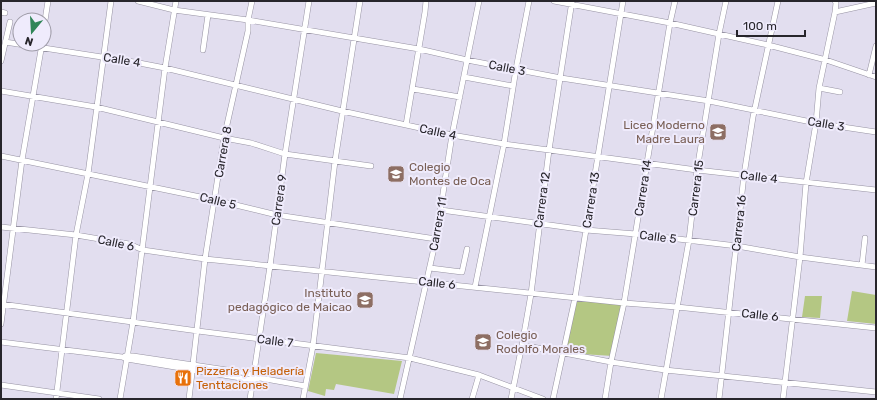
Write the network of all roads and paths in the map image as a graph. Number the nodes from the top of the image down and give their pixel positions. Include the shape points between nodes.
1 (48, 1) edge
2 (110, 1) edge
3 (138, 1) edge
4 (176, 1) edge
5 (252, 1) edge
6 (309, 1) edge
7 (360, 1) edge
8 (426, 1) edge
9 (479, 1) edge
10 (529, 1) edge
11 (554, 1) edge
12 (623, 1) edge
13 (675, 1) edge
14 (726, 1) edge
15 (778, 1) edge
16 (836, 2) edge
17 (572, 3) edge
18 (876, 3) edge
19 (174, 10) junction
20 (46, 12) edge
21 (835, 12) junction
22 (622, 14) junction
23 (208, 15) junction
24 (248, 20) junction
25 (10, 22) dead end
26 (670, 23) junction
27 (305, 30) junction
28 (719, 34) junction
29 (355, 39) junction
30 (6, 42) junction
31 (12, 43) edge
32 (768, 46) junction
33 (876, 46) edge
34 (52, 48) edge
35 (203, 50) dead end
36 (419, 50) junction
37 (40, 52) edge
38 (103, 57) junction
39 (467, 60) junction
40 (826, 60) junction
41 (1, 61) edge
42 (165, 68) junction
43 (516, 69) junction
44 (869, 74) junction
45 (464, 77) junction
46 (876, 77) edge
47 (561, 78) junction
48 (610, 85) junction
49 (236, 86) junction
50 (513, 86) junction
51 (819, 88) junction
52 (413, 89) junction
53 (1, 91) edge
54 (840, 92) dead end
55 (659, 93) junction
56 (460, 96) junction
57 (34, 97) junction
58 (293, 100) junction
59 (709, 101) junction
60 (96, 108) junction
61 (754, 110) junction
62 (342, 112) junction
63 (159, 123) junction
64 (816, 123) junction
65 (406, 125) junction
66 (876, 132) edge
67 (452, 135) junction
68 (224, 138) junction
69 (504, 144) junction
70 (549, 150) junction
71 (285, 154) junction
72 (1, 156) edge
73 (598, 157) junction
74 (22, 160) junction
75 (335, 161) junction
76 (647, 164) junction
77 (371, 166) dead end
78 (698, 170) junction
79 (88, 174) junction
80 (744, 175) junction
81 (806, 183) junction
82 (150, 187) junction
83 (876, 190) edge
84 (215, 200) junction
85 (440, 210) junction
86 (277, 215) junction
87 (489, 217) junction
88 (326, 222) junction
89 (539, 224) junction
90 (1, 227) edge
91 (14, 227) junction
92 (586, 230) junction
93 (636, 234) junction
94 (76, 235) junction
95 (865, 238) dead end
96 (436, 240) junction
97 (689, 240) junction
98 (737, 246) junction
99 (467, 249) dead end
100 (143, 250) junction
101 (800, 257) junction
102 (205, 260) junction
103 (862, 265) junction
104 (270, 266) junction
105 (876, 267) edge
106 (430, 268) junction
107 (321, 272) junction
108 (427, 282) junction
109 (475, 287) junction
110 (531, 294) junction
111 (575, 298) junction
112 (624, 303) junction
113 (2, 304) edge
114 (676, 307) junction
115 (730, 312) junction
116 (68, 313) junction
117 (792, 319) junction
118 (133, 322) junction
119 (1, 324) edge
120 (876, 328) edge
121 (198, 331) junction
122 (259, 339) junction
123 (1, 342) edge
124 (522, 345) junction
125 (312, 346) junction
126 (63, 350) junction
127 (564, 354) junction
128 (125, 357) junction
129 (410, 358) junction
130 (611, 362) junction
131 (192, 368) junction
132 (666, 370) junction
133 (479, 375) junction
134 (722, 375) junction
135 (254, 378) junction
136 (785, 382) junction
137 (1, 385) edge
138 (305, 386) junction
139 (514, 388) junction
140 (876, 392) edge
141 (57, 393) junction
142 (56, 399) edge
143 (99, 399) edge
144 (120, 399) edge
145 (189, 399) edge
146 (250, 399) edge
147 (303, 399) edge
148 (400, 399) edge
149 (472, 399) edge
150 (511, 399) edge
151 (543, 399) edge
152 (553, 399) edge
153 (605, 399) edge
154 (660, 399) edge
155 (719, 399) edge
156 (783, 399) edge

1 - 20 street
2 - 38 street
3 - 19 street, Calle 3
4 - 19 street
5 - 24 street, Carrera 8
6 - 27 street, Carrera 9
7 - 29 street
8 - 36 street
9 - 39 street, Carrera 11
10 - 43 street
11 - 17 street
12 - 22 street, Carrera 13
13 - 26 street, Carrera 14
14 - 28 street, Carrera 15
15 - 32 street, Carrera 16
16 - 21 street
17 - 22 street
17 - 47 street, Carrera 12
18 - 21 street
19 - 23 street, Calle 3
19 - 42 street
21 - 40 street
22 - 26 street
22 - 48 street, Carrera 13
23 - 24 street, Calle 3
23 - 35 street
24 - 27 street, Calle 3
24 - 49 street, Carrera 8
25 - 30 street
26 - 28 street
26 - 55 street, Carrera 14
27 - 29 street, Calle 3
27 - 58 street, Carrera 9
28 - 32 street
28 - 59 street, Carrera 15
29 - 36 street, Calle 3
29 - 62 street
30 - 31 street, Calle 4
30 - 41 street
32 - 40 street
32 - 61 street, Carrera 16
33 - 44 street
34 - 38 street, Calle 4
36 - 39 street, Calle 3
36 - 52 street
37 - 57 street
38 - 42 street, Calle 4
38 - 60 street
39 - 43 street, Calle 3
39 - 45 street, Carrera 11
40 - 44 street
40 - 51 street
42 - 49 street, Calle 4
42 - 63 street
43 - 47 street, Calle 3
43 - 50 street
44 - 46 street
45 - 50 street
45 - 56 street, Carrera 11
47 - 48 street, Calle 3
47 - 70 street, Carrera 12
48 - 55 street, Calle 3
48 - 73 street, Carrera 13
49 - 58 street, Calle 4
49 - 68 street, Carrera 8
50 - 69 street
51 - 54 street
51 - 64 street
52 - 56 street
52 - 65 street
53 - 57 street
55 - 59 street, Calle 3
55 - 76 street, Carrera 14
56 - 67 street, Carrera 11
57 - 60 street
57 - 74 street
58 - 62 street, Calle 4
58 - 71 street, Carrera 9
59 - 61 street, Calle 3
59 - 78 street, Carrera 15
60 - 63 street
60 - 79 street
61 - 64 street, Calle 3
61 - 80 street, Carrera 16
62 - 65 street, Calle 4
62 - 75 street
63 - 68 street
63 - 82 street
64 - 66 street, Calle 3
64 - 81 street
65 - 67 street, Calle 4
67 - 69 street, Calle 4
67 - 85 street, Carrera 11
68 - 71 street via 251,143
68 - 84 street, Carrera 8
69 - 70 street, Calle 4
69 - 87 street
70 - 73 street, Calle 4
70 - 89 street, Carrera 12
71 - 75 street
71 - 86 street, Carrera 9
72 - 74 street, Calle 5
73 - 76 street, Calle 4
73 - 92 street, Carrera 13
74 - 79 street, Calle 5
74 - 91 street
75 - 77 street
75 - 88 street
76 - 78 street, Calle 4
76 - 93 street, Carrera 14
78 - 80 street, Calle 4
78 - 97 street, Carrera 15
79 - 82 street, Calle 5
79 - 94 street
80 - 81 street, Calle 4
80 - 98 street, Carrera 16
81 - 83 street, Calle 4
81 - 101 street
82 - 84 street, Calle 5
82 - 100 street
84 - 86 street, Calle 5
84 - 102 street, Carrera 8
85 - 87 street, Calle 5
85 - 96 street, Carrera 11
86 - 88 street, Calle 5
86 - 104 street, Carrera 9
87 - 89 street, Calle 5
87 - 109 street
88 - 96 street, Calle 5
88 - 107 street
89 - 92 street, Calle 5
89 - 110 street, Carrera 12
90 - 91 street, Calle 6
91 - 94 street, Calle 6
91 - 113 street
92 - 93 street, Calle 5
92 - 111 street, Carrera 13
93 - 97 street, Calle 5
93 - 112 street, Carrera 14
94 - 100 street, Calle 6 via 129,244
94 - 116 street
95 - 103 street
96 - 106 street, Carrera 11
97 - 98 street, Calle 5
97 - 114 street, Carrera 15
98 - 101 street, Calle 5
98 - 115 street, Carrera 16
99 - 106 street via 462,272
100 - 102 street, Calle 6
100 - 118 street
101 - 103 street, Calle 5
101 - 117 street
102 - 104 street, Calle 6
102 - 121 street, Carrera 8
103 - 105 street, Calle 5
104 - 107 street, Calle 6
104 - 122 street, Carrera 9
106 - 108 street, Carrera 11
107 - 108 street, Calle 6
107 - 125 street
108 - 109 street, Calle 6
108 - 129 street, Carrera 11
109 - 110 street, Calle 6
110 - 111 street, Calle 6
110 - 124 street, Carrera 12
111 - 112 street, Calle 6
111 - 127 street, Carrera 13
112 - 114 street, Calle 6
112 - 130 street, Carrera 14
113 - 116 street, Calle 7
113 - 119 street
114 - 115 street, Calle 6
114 - 132 street, Carrera 15
115 - 117 street, Calle 6
115 - 134 street, Carrera 16
116 - 118 street, Calle 7
116 - 126 street
117 - 120 street, Calle 6
117 - 136 street
118 - 121 street, Calle 7
118 - 128 street
121 - 122 street, Calle 7
121 - 131 street, Carrera 8
122 - 125 street, Calle 7
122 - 135 street, Carrera 9
123 - 126 street
124 - 127 street
124 - 139 street, Carrera 12
125 - 129 street, Calle 7
125 - 138 street
126 - 128 street
126 - 141 street
127 - 130 street
127 - 152 street, Carrera 13
128 - 131 street
128 - 144 street
129 - 133 street, Calle 7
129 - 148 street, Carrera 11
130 - 132 street
130 - 153 street, Carrera 14
131 - 135 street
131 - 145 street, Carrera 8
132 - 134 street
132 - 154 street, Carrera 15
133 - 139 street, Calle 7
133 - 149 street
134 - 136 street
134 - 155 street, Carrera 16
135 - 138 street
135 - 146 street, Carrera 9
136 - 140 street
136 - 156 street
137 - 141 street
138 - 147 street
139 - 150 street, Carrera 12
139 - 151 street, Calle 7
141 - 142 street
141 - 143 street

